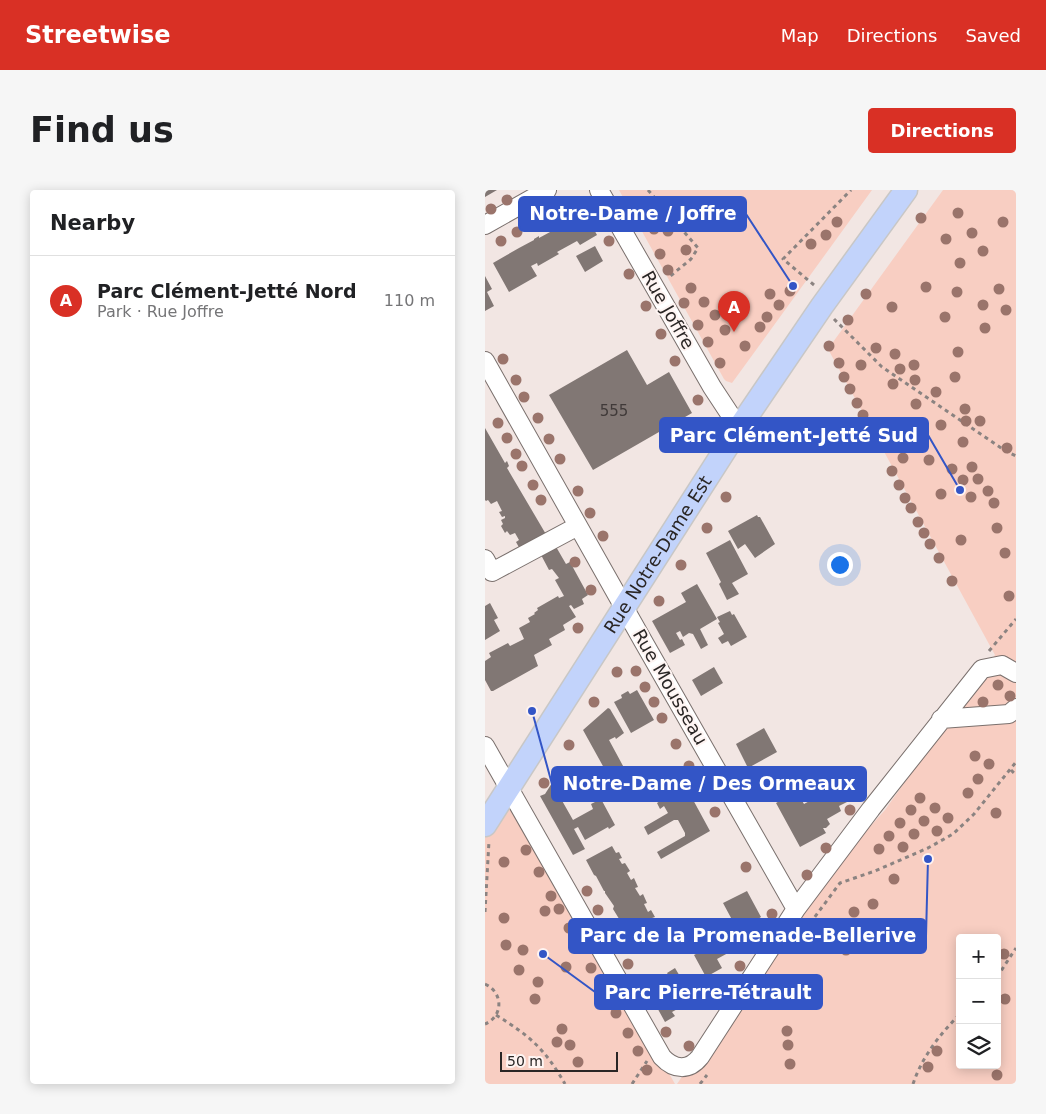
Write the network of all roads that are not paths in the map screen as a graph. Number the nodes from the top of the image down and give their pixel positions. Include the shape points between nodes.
1 (547, 190) edge
2 (599, 190) edge
3 (906, 190) edge
4 (485, 225) edge
5 (485, 361) edge
6 (739, 428) junction
7 (578, 526) junction
8 (485, 559) edge
9 (624, 607) junction
10 (1016, 673) edge
11 (1016, 708) edge
12 (941, 719) junction
13 (485, 746) edge
14 (508, 787) junction
15 (488, 820) edge
16 (796, 909) junction

1 - 4 street
2 - 6 street, Rue Joffre
3 - 6 main road, Rue Notre-Dame Est
5 - 7 street, Rue Mousseau
6 - 9 main road, Rue Notre-Dame Est
7 - 8 street via 492,572
7 - 9 street, Rue Mousseau
9 - 14 main road, Rue Notre-Dame Est
9 - 16 street, Rue Mousseau
10 - 12 street via 1002,665 982,669
11 - 12 street via 1009,714
12 - 16 street
13 - 14 street
14 - 15 main road, Rue Notre-Dame Est
14 - 16 street via 659,1052 674,1066 695,1064

